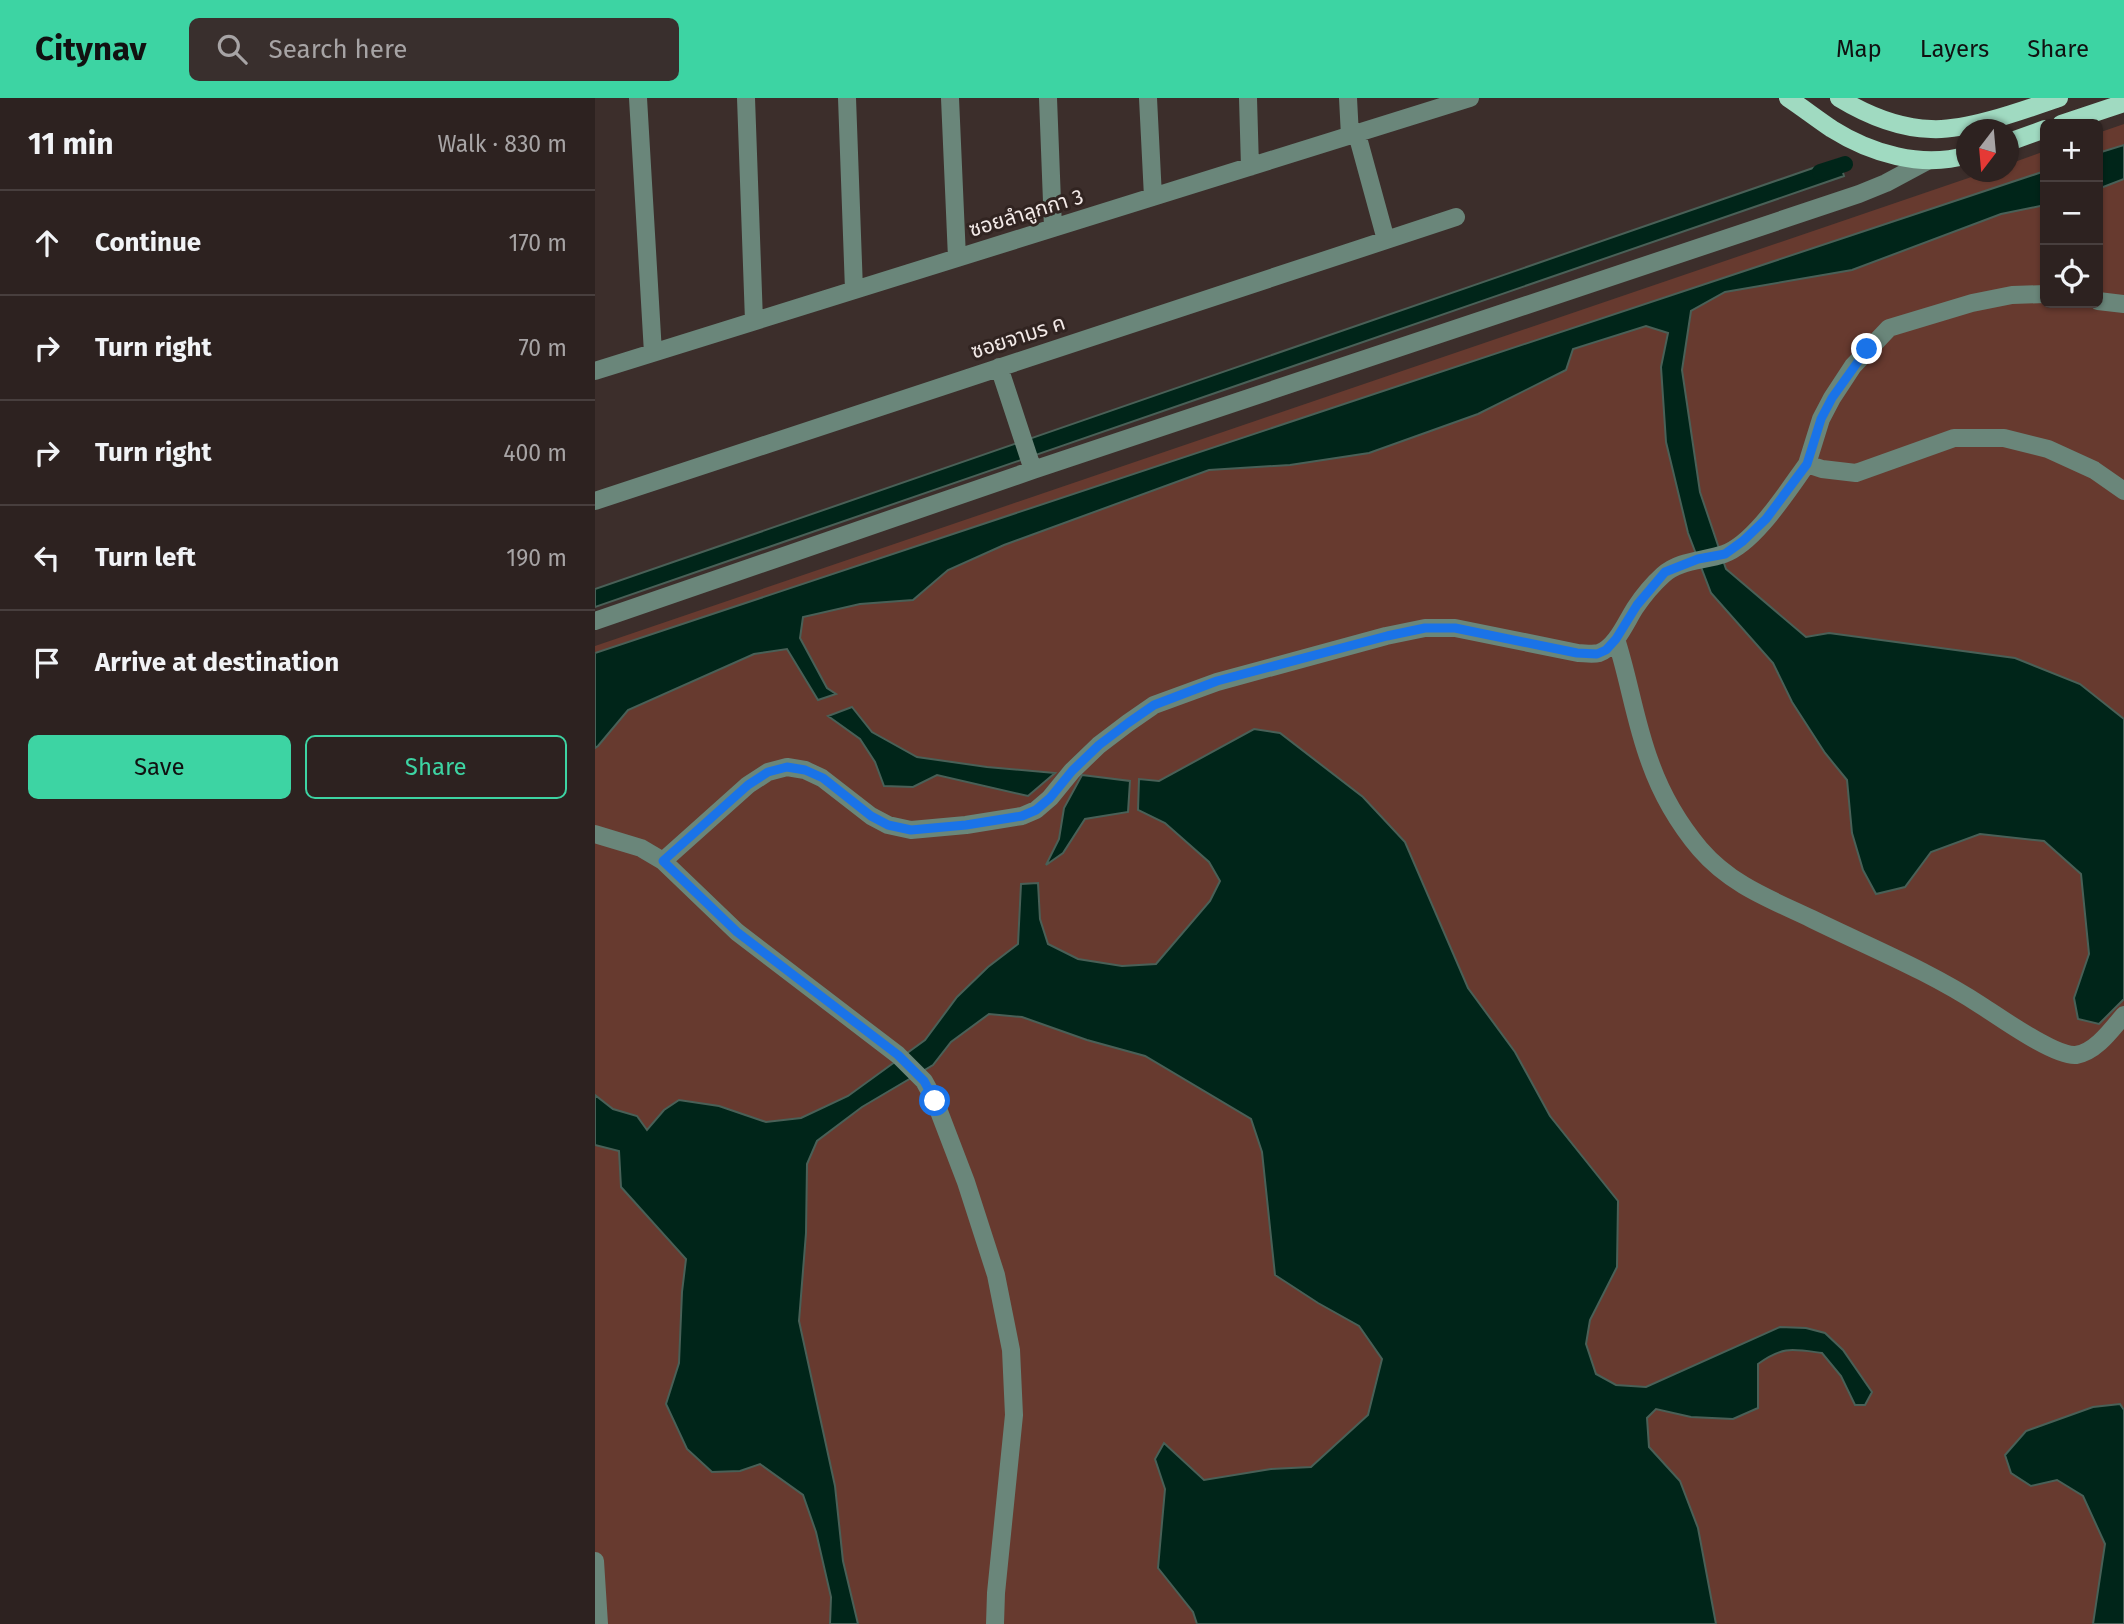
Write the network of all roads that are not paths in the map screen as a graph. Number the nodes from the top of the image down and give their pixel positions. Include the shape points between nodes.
1 (638, 98) edge
2 (746, 98) edge
3 (847, 98) edge
4 (950, 98) edge
5 (1048, 98) edge
6 (1148, 98) edge
7 (1248, 98) edge
8 (1348, 98) edge
9 (1470, 98) edge
10 (1788, 98) edge
11 (1839, 98) edge
12 (2059, 98) edge
13 (2124, 103) edge
14 (2075, 119) edge
15 (2040, 132) edge
16 (1353, 135) junction
17 (2019, 138) edge
18 (1956, 157) edge
19 (1927, 161) junction
20 (1250, 167) junction
21 (1153, 197) junction
22 (1456, 218) dead end
23 (1053, 228) junction
24 (1387, 240) junction
25 (957, 258) junction
26 (854, 290) junction
27 (2040, 294) edge
28 (2103, 302) edge
29 (2124, 304) edge
30 (754, 321) junction
31 (653, 353) junction
32 (999, 368) junction
33 (595, 371) edge
34 (1030, 462) junction
35 (1807, 464) junction
36 (2124, 491) edge
37 (595, 501) edge
38 (595, 621) edge
39 (1616, 639) junction
40 (595, 834) edge
41 (663, 861) junction
42 (2124, 1015) edge
43 (595, 1561) edge
44 (599, 1624) edge
45 (995, 1624) edge

1 - 31 street
2 - 30 street
3 - 26 street
4 - 25 street
5 - 23 street
6 - 21 street
7 - 20 street
8 - 16 street
9 - 16 street, ซอยลำลูกกา 3
10 - 19 main road via 1870,148
11 - 12 main road via 1898,125 1933,129 1980,122
13 - 14 main road
15 - 17 main road
16 - 20 street, ซอยลำลูกกา 3
16 - 24 street
18 - 19 main road
19 - 34 street via 1859,194
20 - 21 street, ซอยลำลูกกา 3
21 - 23 street, ซอยลำลูกกา 3
22 - 24 street, ซอยจามร ค
23 - 25 street, ซอยลำลูกกา 3
24 - 32 street, ซอยจามร ค
25 - 26 street, ซอยลำลูกกา 3
26 - 30 street, ซอยลำลูกกา 3
27 - 35 street via 1972,303 1889,328 1853,366 1832,398
28 - 29 street
30 - 31 street, ซอยลำลูกกา 3
31 - 33 street, ซอยลำลูกกา 3
32 - 34 street
32 - 37 street, ซอยจามร ค
34 - 38 street
35 - 36 street via 1856,473 1954,438 2004,438 2048,449 2094,470
35 - 39 street via 1766,519 1743,541 1725,554 1665,572
39 - 41 street via 1597,654 1577,653 1455,628 1425,628 1217,681 1154,705 1099,745 1036,810 966,825 911,830 888,825 823,778 787,767 748,785
39 - 42 street via 1649,761 1662,791 1683,826 1724,873 1757,894 1952,987 2063,1053 2087,1051
40 - 41 street via 641,848
41 - 45 street via 737,932 898,1055 924,1081 935,1101 996,1275 1011,1350 1014,1415
43 - 44 street

